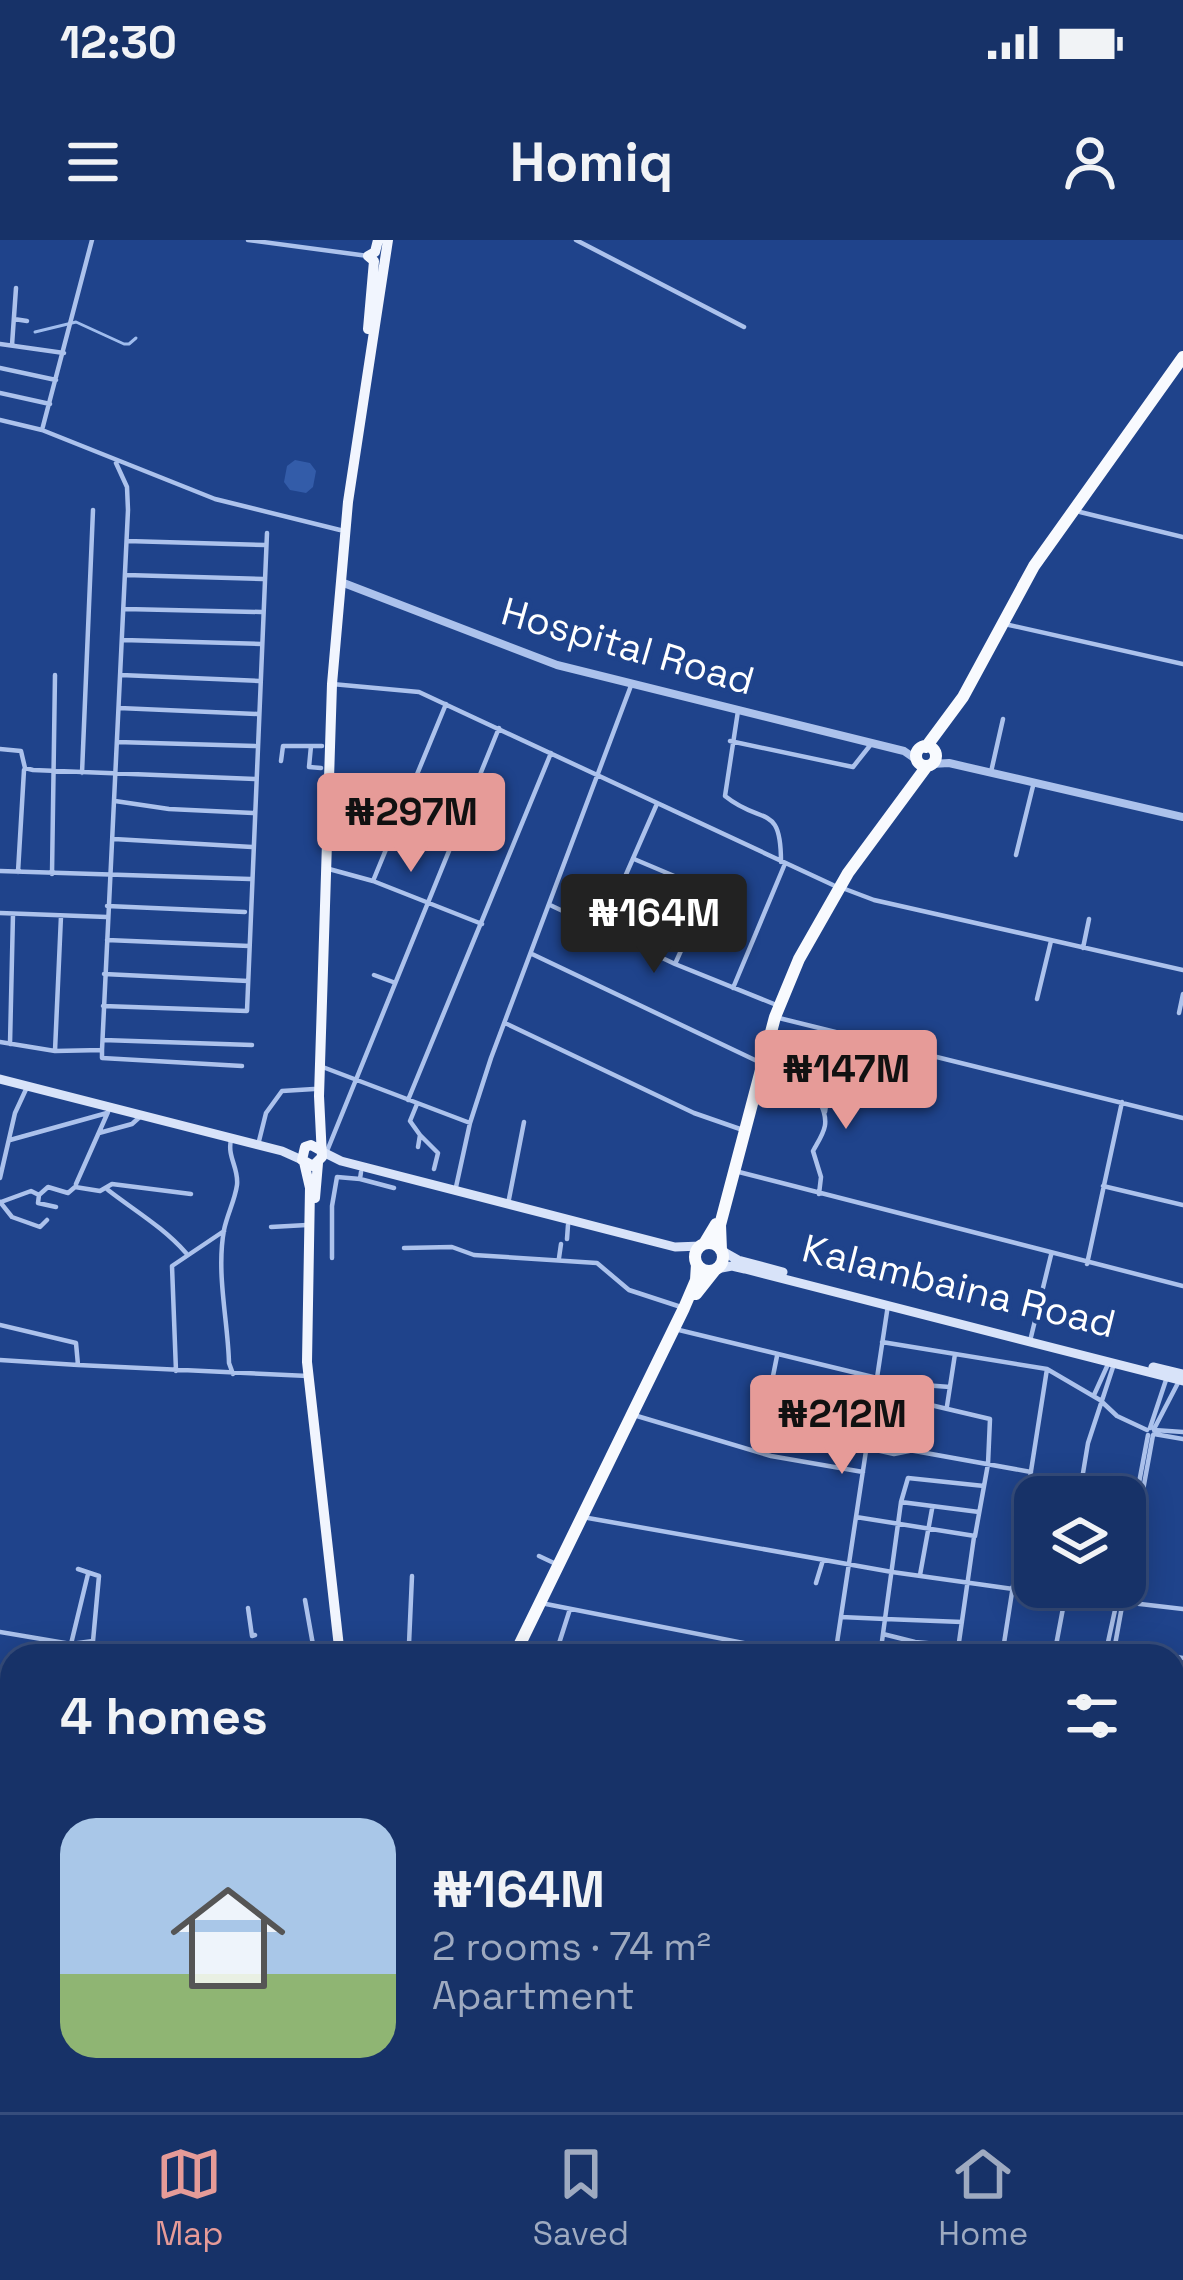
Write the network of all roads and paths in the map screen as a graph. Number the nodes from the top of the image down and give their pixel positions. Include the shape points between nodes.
1 (92, 240) edge
2 (248, 240) edge
3 (383, 240) edge
4 (576, 240) edge
5 (368, 256) junction
6 (16, 288) dead end
7 (14, 320) junction
8 (27, 321) dead end
9 (744, 327) dead end
10 (368, 332) junction
11 (0, 344) edge
12 (12, 345) junction
13 (64, 353) junction
14 (1183, 357) edge
15 (0, 368) edge
16 (1183, 368) edge
17 (56, 380) junction
18 (0, 393) edge
19 (50, 404) junction
20 (0, 420) edge
21 (42, 430) junction
22 (116, 463) junction
23 (93, 510) dead end
24 (1079, 512) junction
25 (340, 530) junction
26 (267, 533) dead end
27 (1183, 537) edge
28 (127, 541) junction
29 (265, 545) junction
30 (126, 575) junction
31 (263, 579) junction
32 (341, 582) junction
33 (125, 609) junction
34 (261, 612) junction
35 (1010, 625) junction
36 (123, 640) junction
37 (261, 644) junction
38 (1183, 664) edge
39 (55, 675) dead end
40 (121, 675) junction
41 (259, 681) junction
42 (632, 683) junction
43 (332, 684) junction
44 (446, 704) junction
45 (119, 707) junction
46 (738, 711) junction
47 (257, 713) junction
48 (1003, 719) dead end
49 (499, 728) junction
50 (999, 737) junction
51 (1014, 740) dead end
52 (117, 742) junction
53 (730, 742) junction
54 (872, 743) junction
55 (256, 746) junction
56 (316, 746) junction
57 (0, 749) edge
58 (551, 753) junction
59 (922, 757) junction
60 (281, 761) dead end
61 (25, 768) junction
62 (53, 772) junction
63 (991, 772) junction
64 (82, 773) junction
65 (117, 776) junction
66 (598, 777) junction
67 (255, 779) junction
68 (1034, 782) junction
69 (115, 801) junction
70 (656, 804) junction
71 (253, 813) junction
72 (1183, 818) edge
73 (114, 839) junction
74 (252, 847) junction
75 (1016, 855) dead end
76 (634, 859) junction
77 (783, 863) junction
78 (325, 868) junction
79 (0, 871) edge
80 (18, 872) junction
81 (52, 874) junction
82 (111, 874) junction
83 (250, 879) junction
84 (373, 881) junction
85 (836, 886) junction
86 (712, 892) dead end
87 (427, 903) junction
88 (550, 905) junction
89 (107, 906) junction
90 (0, 913) edge
91 (248, 913) junction
92 (13, 914) junction
93 (697, 914) dead end
94 (61, 916) junction
95 (107, 917) junction
96 (1089, 920) dead end
97 (482, 924) junction
98 (603, 927) junction
99 (106, 940) junction
100 (1051, 941) junction
101 (250, 946) junction
102 (1083, 948) junction
103 (532, 954) junction
104 (675, 964) junction
105 (1183, 970) edge
106 (104, 974) junction
107 (374, 975) dead end
108 (248, 981) junction
109 (393, 982) junction
110 (733, 988) junction
111 (1183, 994) edge
112 (1037, 999) dead end
113 (103, 1006) junction
114 (775, 1010) junction
115 (1179, 1012) dead end
116 (505, 1023) junction
117 (103, 1040) junction
118 (0, 1042) edge
119 (10, 1044) junction
120 (252, 1045) dead end
121 (835, 1048) dead end
122 (102, 1050) junction
123 (56, 1051) junction
124 (757, 1061) junction
125 (242, 1066) dead end
126 (320, 1066) junction
127 (0, 1076) edge
128 (353, 1078) junction
129 (28, 1085) junction
130 (314, 1088) junction
131 (408, 1100) junction
132 (808, 1101) dead end
133 (1122, 1102) junction
134 (417, 1104) junction
135 (109, 1110) junction
136 (825, 1112) junction
137 (142, 1115) junction
138 (1183, 1118) edge
139 (524, 1122) dead end
140 (470, 1123) junction
141 (740, 1130) junction
142 (99, 1133) junction
143 (420, 1135) junction
144 (231, 1138) junction
145 (9, 1141) junction
146 (259, 1141) junction
147 (0, 1145) edge
148 (418, 1147) dead end
149 (304, 1155) junction
150 (321, 1156) junction
151 (434, 1169) dead end
152 (735, 1171) junction
153 (360, 1176) junction
154 (0, 1178) edge
155 (75, 1186) junction
156 (1103, 1186) junction
157 (394, 1188) dead end
158 (107, 1190) junction
159 (455, 1191) junction
160 (191, 1194) dead end
161 (819, 1194) junction
162 (39, 1195) junction
163 (1, 1202) edge
164 (508, 1204) junction
165 (1183, 1205) edge
166 (56, 1207) dead end
167 (47, 1220) dead end
168 (308, 1225) junction
169 (568, 1225) junction
170 (271, 1227) dead end
171 (224, 1232) junction
172 (703, 1245) junction
173 (404, 1248) dead end
174 (722, 1251) junction
175 (186, 1253) junction
176 (1051, 1255) junction
177 (332, 1258) dead end
178 (559, 1258) junction
179 (697, 1263) junction
180 (1087, 1264) junction
181 (715, 1269) junction
182 (1183, 1286) edge
183 (888, 1305) junction
184 (684, 1308) junction
185 (0, 1325) edge
186 (679, 1330) junction
187 (1030, 1336) junction
188 (882, 1342) junction
189 (901, 1345) junction
190 (955, 1354) junction
191 (777, 1356) junction
192 (880, 1358) junction
193 (0, 1360) edge
194 (1111, 1363) junction
195 (229, 1364) junction
196 (78, 1365) junction
197 (1047, 1369) junction
198 (176, 1371) junction
199 (224, 1374) junction
200 (233, 1374) junction
201 (308, 1376) junction
202 (1167, 1377) junction
203 (877, 1378) junction
204 (1182, 1378) edge
205 (950, 1388) junction
206 (874, 1397) junction
207 (1096, 1398) junction
208 (768, 1401) dead end
209 (918, 1402) junction
210 (947, 1406) junction
211 (814, 1410) dead end
212 (637, 1417) junction
213 (871, 1421) junction
214 (1152, 1431) junction
215 (1183, 1436) edge
216 (867, 1448) junction
217 (909, 1450) junction
218 (988, 1464) junction
219 (863, 1472) junction
220 (1031, 1472) junction
221 (1030, 1476) edge
222 (1082, 1476) edge
223 (1143, 1476) edge
224 (984, 1486) junction
225 (901, 1502) junction
226 (932, 1507) junction
227 (979, 1512) junction
228 (856, 1517) junction
229 (588, 1518) junction
230 (899, 1523) junction
231 (928, 1528) junction
232 (975, 1537) junction
233 (539, 1556) dead end
234 (823, 1560) junction
235 (848, 1564) junction
236 (558, 1565) junction
237 (78, 1570) dead end
238 (89, 1571) junction
239 (892, 1572) junction
240 (920, 1575) junction
241 (412, 1576) dead end
242 (968, 1582) junction
243 (1014, 1582) edge
244 (816, 1583) dead end
245 (1013, 1588) junction
246 (305, 1600) dead end
247 (546, 1604) junction
248 (1146, 1605) edge
249 (248, 1608) dead end
250 (1063, 1608) edge
251 (1117, 1608) edge
252 (1122, 1608) edge
253 (569, 1609) junction
254 (1183, 1609) edge
255 (841, 1617) junction
256 (885, 1619) junction
257 (962, 1622) junction
258 (0, 1632) edge
259 (883, 1634) junction
260 (255, 1635) dead end
261 (70, 1644) junction
262 (313, 1644) edge
263 (340, 1644) edge
264 (340, 1644) edge
265 (409, 1644) edge
266 (522, 1644) edge
267 (524, 1644) edge
268 (559, 1644) edge
269 (748, 1644) edge
270 (837, 1644) edge
271 (882, 1644) edge
272 (959, 1644) joint
273 (1004, 1644) edge
274 (1056, 1644) edge
275 (1111, 1644) edge
276 (1116, 1644) edge

1 - 13 street
2 - 5 street
3 - 5 main road
3 - 10 main road
3 - 32 main road
4 - 9 street
5 - 10 main road
6 - 7 street
7 - 8 street
7 - 12 street
10 - 25 main road
11 - 12 street
12 - 13 street
13 - 17 street
14 - 59 highway via 1047,547
15 - 17 street
16 - 24 highway
17 - 19 street
18 - 19 street
19 - 21 street
20 - 21 street
21 - 22 street
22 - 25 street via 215,499
22 - 28 street via 127,487
23 - 64 street
24 - 27 street
24 - 35 highway
25 - 56 main road
26 - 29 street
28 - 29 street
28 - 30 street
29 - 31 street
30 - 31 street
30 - 33 street
31 - 34 street
32 - 42 street, Hospital Road via 527,656
32 - 43 main road
33 - 34 street
33 - 36 street
34 - 37 street
35 - 38 street
35 - 59 highway
36 - 37 street
36 - 40 street
37 - 41 street
39 - 62 street
40 - 41 street
40 - 45 street
41 - 47 street
42 - 46 street, Hospital Road
42 - 66 street
43 - 44 street via 408,689
43 - 78 main road
44 - 49 street
44 - 84 street
45 - 47 street
45 - 52 street
46 - 53 street
46 - 54 street, Hospital Road
47 - 55 street
48 - 50 street
49 - 58 street
49 - 87 street
50 - 51 street
50 - 63 street
52 - 55 street
52 - 65 street
53 - 54 street via 853,767
53 - 77 street via 725,796 776,822
54 - 59 street, Hospital Road
55 - 67 street
56 - 60 street via 284,746
56 - 130 main road via 322,768
57 - 61 street via 21,751
58 - 66 street
58 - 97 street
59 - 63 street, Hospital Road
59 - 85 highway
61 - 62 street
61 - 80 street
62 - 64 street
62 - 81 street
63 - 68 street
64 - 65 street
65 - 67 street
65 - 69 street
66 - 70 street
66 - 88 street
67 - 71 street
68 - 72 street
68 - 75 street
69 - 71 street
69 - 73 street
70 - 76 street
70 - 77 street
71 - 74 street
73 - 74 street
73 - 82 street
74 - 83 street
76 - 86 street
76 - 98 street
77 - 85 street
77 - 110 street
78 - 84 street
78 - 126 main road
79 - 80 street
80 - 81 street
81 - 82 street
82 - 83 street
82 - 89 street
83 - 91 street
84 - 87 street
85 - 100 street
85 - 114 highway
87 - 97 street
87 - 109 street
88 - 98 street
88 - 103 street
89 - 91 street
89 - 95 street
90 - 92 street
91 - 101 street
92 - 94 street
92 - 119 street
93 - 104 street
94 - 95 street
94 - 123 street
95 - 99 street
96 - 102 street
97 - 131 street
98 - 104 street
99 - 101 street
99 - 106 street
100 - 102 street
100 - 112 street
101 - 108 street
102 - 105 street
103 - 116 street
103 - 124 street
104 - 110 street
106 - 108 street
106 - 113 street
107 - 109 street
108 - 113 street via 247,1011
109 - 128 street
110 - 114 street
111 - 115 street
113 - 117 street
114 - 124 highway
114 - 133 street
114 - 152 highway
116 - 140 street
116 - 141 street
117 - 120 street
117 - 122 street
118 - 119 street
119 - 123 street
121 - 136 street
122 - 123 street
122 - 125 street via 102,1058
124 - 141 highway
126 - 128 street
126 - 150 main road
127 - 129 main road
127 - 146 main road
128 - 131 street
128 - 150 street
129 - 135 main road
129 - 145 street
130 - 146 street via 283,1090
130 - 149 main road via 313,1136
131 - 134 street
132 - 136 street
133 - 138 street
133 - 156 street
134 - 140 street
134 - 143 street via 410,1121
135 - 137 main road
135 - 142 street
135 - 145 street
136 - 161 street via 814,1151
137 - 142 street
137 - 144 main road
139 - 164 street
140 - 159 street
141 - 172 highway
142 - 155 street
143 - 148 street
143 - 151 street via 438,1153
144 - 149 main road
144 - 171 street via 237,1186
145 - 147 street
145 - 154 street
146 - 149 main road
149 - 150 main road via 313,1166
149 - 150 main road via 311,1145
149 - 168 main road
150 - 153 main road
150 - 159 main road
150 - 263 main road via 314,1361
152 - 161 street
152 - 174 highway via 718,1233
153 - 157 street
153 - 169 main road
153 - 177 street via 337,1177
155 - 158 street
155 - 162 street
156 - 165 street
156 - 180 street
158 - 160 street via 112,1184
158 - 175 street
159 - 164 main road
161 - 176 street
162 - 163 street
162 - 166 street via 38,1202
163 - 167 street via 12,1217 40,1227
164 - 172 main road via 675,1247
168 - 170 street
168 - 201 main road
169 - 178 street
169 - 179 main road via 682,1252
171 - 175 street
171 - 195 street
172 - 174 highway
172 - 179 highway
173 - 178 street
174 - 181 highway
174 - 187 main road, Kalambaina Road
175 - 198 street via 172,1268
176 - 180 street
176 - 187 street
178 - 184 street via 597,1263 629,1290
179 - 181 highway
179 - 184 highway
180 - 182 street
181 - 183 main road via 732,1266
181 - 186 highway
183 - 188 street
183 - 194 main road
184 - 236 highway
185 - 196 street via 76,1343
186 - 191 street
186 - 212 highway
187 - 204 main road, Kalambaina Road
188 - 189 street
188 - 192 street
189 - 190 street
189 - 192 street
190 - 197 street
190 - 205 street
191 - 203 street
191 - 208 street
192 - 203 street
193 - 196 street
194 - 202 main road
194 - 207 street
195 - 199 street
195 - 200 street
196 - 198 street
197 - 207 street
197 - 220 street
198 - 199 street
199 - 200 street
200 - 201 street
201 - 264 main road
202 - 204 main road
202 - 214 street
203 - 206 street
204 - 214 street
205 - 209 street via 923,1385
205 - 210 street
206 - 209 street
206 - 213 street
207 - 214 street
207 - 222 street
209 - 210 street
209 - 217 street
210 - 218 street via 990,1419
211 - 213 street
212 - 219 street via 771,1456
212 - 229 highway
213 - 216 street
214 - 215 street
214 - 223 street
216 - 217 street
216 - 219 street
217 - 218 street
218 - 220 street
218 - 224 street
219 - 228 street
220 - 221 street
224 - 225 street via 911,1477
224 - 227 street
225 - 226 street
225 - 230 street
226 - 227 street
226 - 231 street
227 - 232 street
228 - 230 street
228 - 235 street
229 - 234 street
229 - 247 highway
230 - 231 street
230 - 239 street
231 - 232 street
231 - 240 street
232 - 242 street
233 - 236 street
234 - 235 street
234 - 244 street
235 - 239 street
235 - 255 street
236 - 266 highway
237 - 238 street
238 - 261 street
238 - 261 street via 100,1576 95,1637
239 - 240 street
239 - 256 street
240 - 242 street
241 - 265 street
242 - 245 street
242 - 257 street
243 - 245 street
245 - 273 street
246 - 262 street
247 - 253 street
247 - 267 highway
248 - 254 street
249 - 260 street
250 - 274 street
251 - 275 street
252 - 276 street
253 - 268 street
253 - 269 street
255 - 256 street
255 - 270 street
256 - 257 street
256 - 259 street
257 - 272 street
258 - 261 street
259 - 271 street
259 - 272 street

